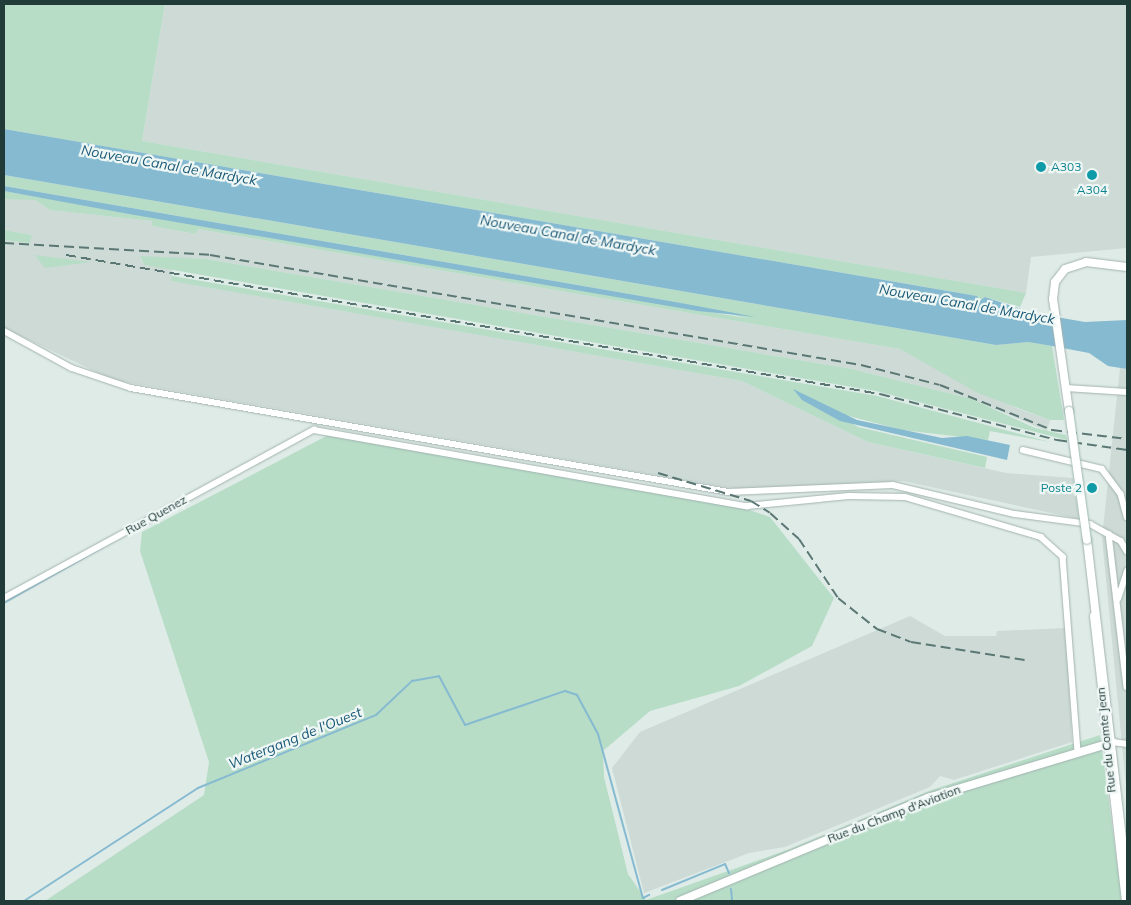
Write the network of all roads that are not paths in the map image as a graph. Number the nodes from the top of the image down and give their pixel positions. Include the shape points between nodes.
1 (1078, 264) junction
2 (1127, 267) edge
3 (1127, 272) edge
4 (4, 330) edge
5 (1066, 388) junction
6 (1127, 392) edge
7 (1023, 450) dead end
8 (1127, 517) edge
9 (1109, 534) junction
10 (1127, 551) edge
11 (1127, 570) edge
12 (4, 598) edge
13 (1117, 609) junction
14 (1127, 687) edge
15 (1110, 742) junction
16 (1127, 744) edge
17 (1078, 751) junction
18 (1127, 878) edge
19 (680, 901) edge
20 (1126, 901) edge

1 - 2 main road
1 - 3 main road
1 - 5 main road, Rue du Comte Jean via 1056,279 1053,299
4 - 9 street via 77,370 135,389 722,491 761,494 888,484 1015,514 1083,522
5 - 6 street
5 - 15 main road, Rue du Comte Jean, bridge
7 - 8 street via 1102,469 1122,494
9 - 10 street
9 - 13 street
11 - 13 street
12 - 17 street, Rue Quenez via 308,431 369,438 750,507 866,495 933,503 1050,542 1066,563
13 - 14 street
15 - 16 street
15 - 17 main road, Rue du Champ d'Aviation
15 - 18 main road, Rue du Comte Jean
15 - 20 main road, Rue du Comte Jean
17 - 19 main road, Rue du Champ d'Aviation via 918,802

